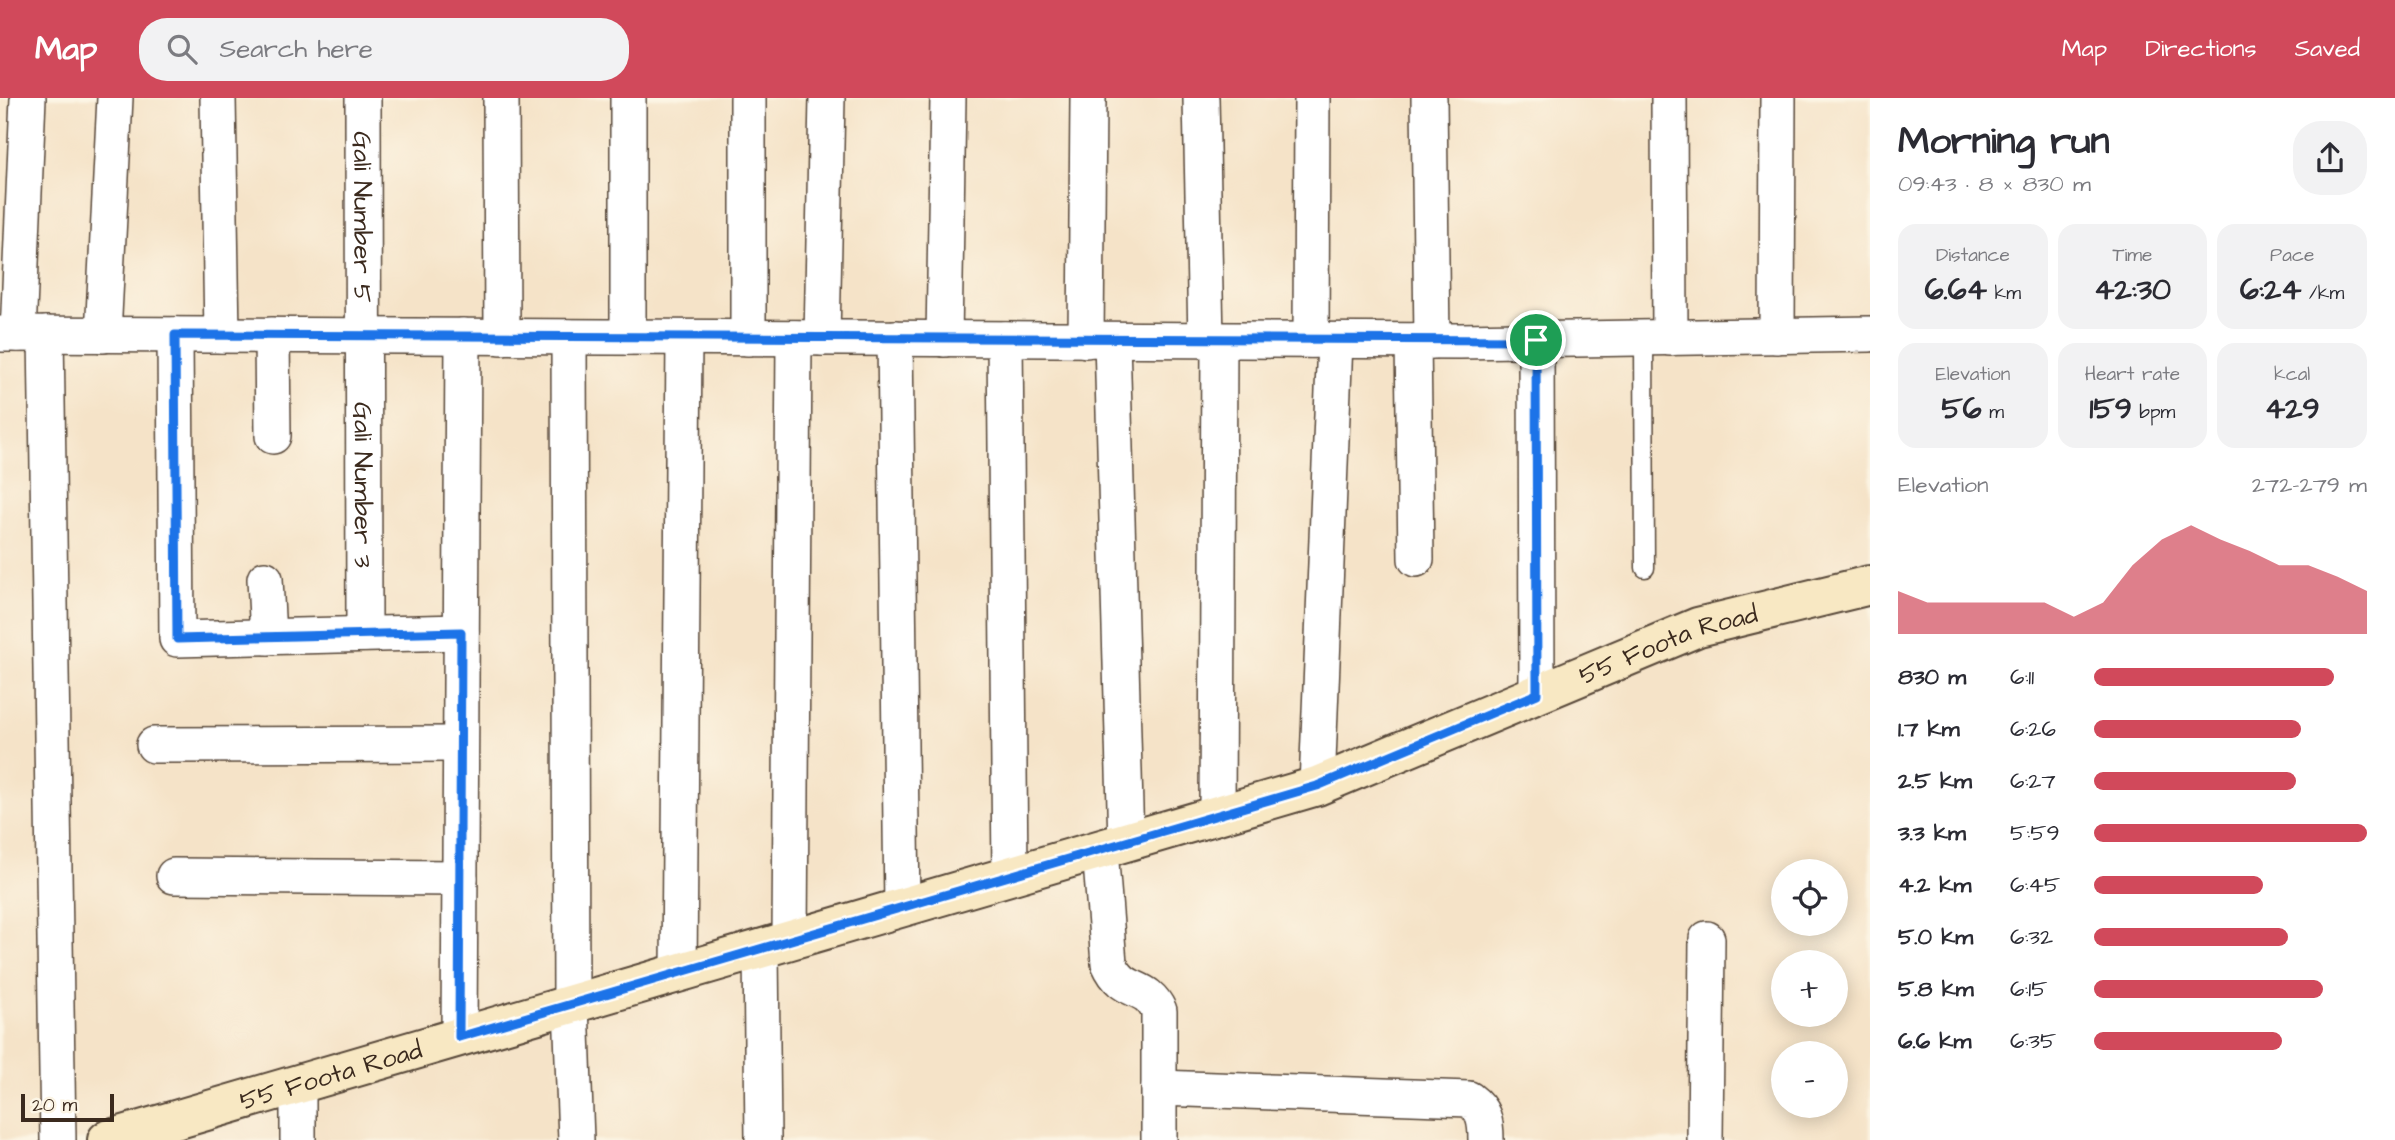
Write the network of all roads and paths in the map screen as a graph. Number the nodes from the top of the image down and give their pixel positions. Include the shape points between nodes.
1 (28, 98) edge
2 (115, 98) edge
3 (218, 98) edge
4 (363, 98) edge
5 (501, 98) edge
6 (628, 98) edge
7 (748, 98) edge
8 (827, 98) edge
9 (948, 98) edge
10 (1088, 98) edge
11 (1200, 98) edge
12 (1312, 98) edge
13 (1429, 98) edge
14 (1669, 98) edge
15 (1778, 98) edge
16 (21, 334) edge
17 (1870, 334) edge
18 (103, 335) junction
19 (175, 335) junction
20 (222, 335) junction
21 (272, 335) junction
22 (364, 336) junction
23 (463, 336) junction
24 (1777, 336) junction
25 (502, 337) junction
26 (569, 337) junction
27 (628, 337) junction
28 (684, 338) junction
29 (748, 338) junction
30 (808, 338) junction
31 (895, 338) junction
32 (1657, 338) junction
33 (944, 339) junction
34 (1005, 339) junction
35 (1099, 340) junction
36 (1212, 340) junction
37 (1323, 340) junction
38 (1536, 340) junction
39 (1422, 341) junction
40 (273, 436) dead end
41 (1416, 559) dead end
42 (1645, 568) dead end
43 (265, 579) dead end
44 (1870, 585) edge
45 (461, 632) junction
46 (364, 634) junction
47 (268, 637) junction
48 (1537, 694) junction
49 (154, 744) dead end
50 (460, 744) junction
51 (1317, 786) junction
52 (1217, 816) junction
53 (1113, 846) junction
54 (1010, 875) junction
55 (174, 876) dead end
56 (460, 878) junction
57 (902, 908) junction
58 (1707, 939) dead end
59 (775, 945) junction
60 (679, 973) junction
61 (571, 1005) junction
62 (459, 1037) junction
63 (298, 1084) junction
64 (1159, 1088) junction
65 (58, 1140) edge
66 (107, 1140) edge
67 (298, 1140) edge
68 (576, 1140) edge
69 (763, 1140) edge
70 (1159, 1140) edge
71 (1486, 1140) edge
72 (1705, 1140) edge

1 - 16 street
2 - 18 street
3 - 20 street
4 - 22 street, Gali Number 5
5 - 25 street
6 - 27 street
7 - 29 street
8 - 30 street
9 - 33 street
10 - 35 street
11 - 36 street
12 - 37 street
13 - 39 street
14 - 32 street
15 - 24 street
16 - 18 street
16 - 65 street
17 - 24 street
18 - 19 street
19 - 20 street
19 - 47 street via 177,639
20 - 21 street
21 - 22 street
21 - 40 street
22 - 23 street
22 - 46 street, Gali Number 3
23 - 25 street
23 - 45 street
24 - 32 street
25 - 26 street
26 - 27 street
26 - 61 street
27 - 28 street
28 - 29 street
28 - 60 street
29 - 30 street
30 - 31 street
30 - 59 street
31 - 33 street
31 - 57 street
32 - 38 street
32 - 42 lane
33 - 34 street
34 - 35 street
34 - 54 street
35 - 36 street
35 - 53 street
36 - 37 street
36 - 52 street
37 - 39 street
37 - 51 street
38 - 39 street
38 - 48 street
39 - 41 street
43 - 47 street
44 - 48 street, 55 Foota Road via 1698,627
45 - 46 street
45 - 50 street
46 - 47 street
48 - 51 street, 55 Foota Road
49 - 50 street
50 - 56 street
51 - 52 street, 55 Foota Road
52 - 53 street, 55 Foota Road
53 - 54 street, 55 Foota Road
53 - 64 street via 1109,963 1115,977 1153,999 1158,1011
54 - 57 street, 55 Foota Road
55 - 56 street
56 - 62 street
57 - 59 street, 55 Foota Road
58 - 72 street
59 - 60 street, 55 Foota Road
59 - 69 street
60 - 61 street, 55 Foota Road
61 - 62 street, 55 Foota Road
61 - 68 street
62 - 63 street, 55 Foota Road
63 - 66 street, 55 Foota Road
63 - 67 street
64 - 70 street
64 - 71 street via 1469,1098 1481,1107

